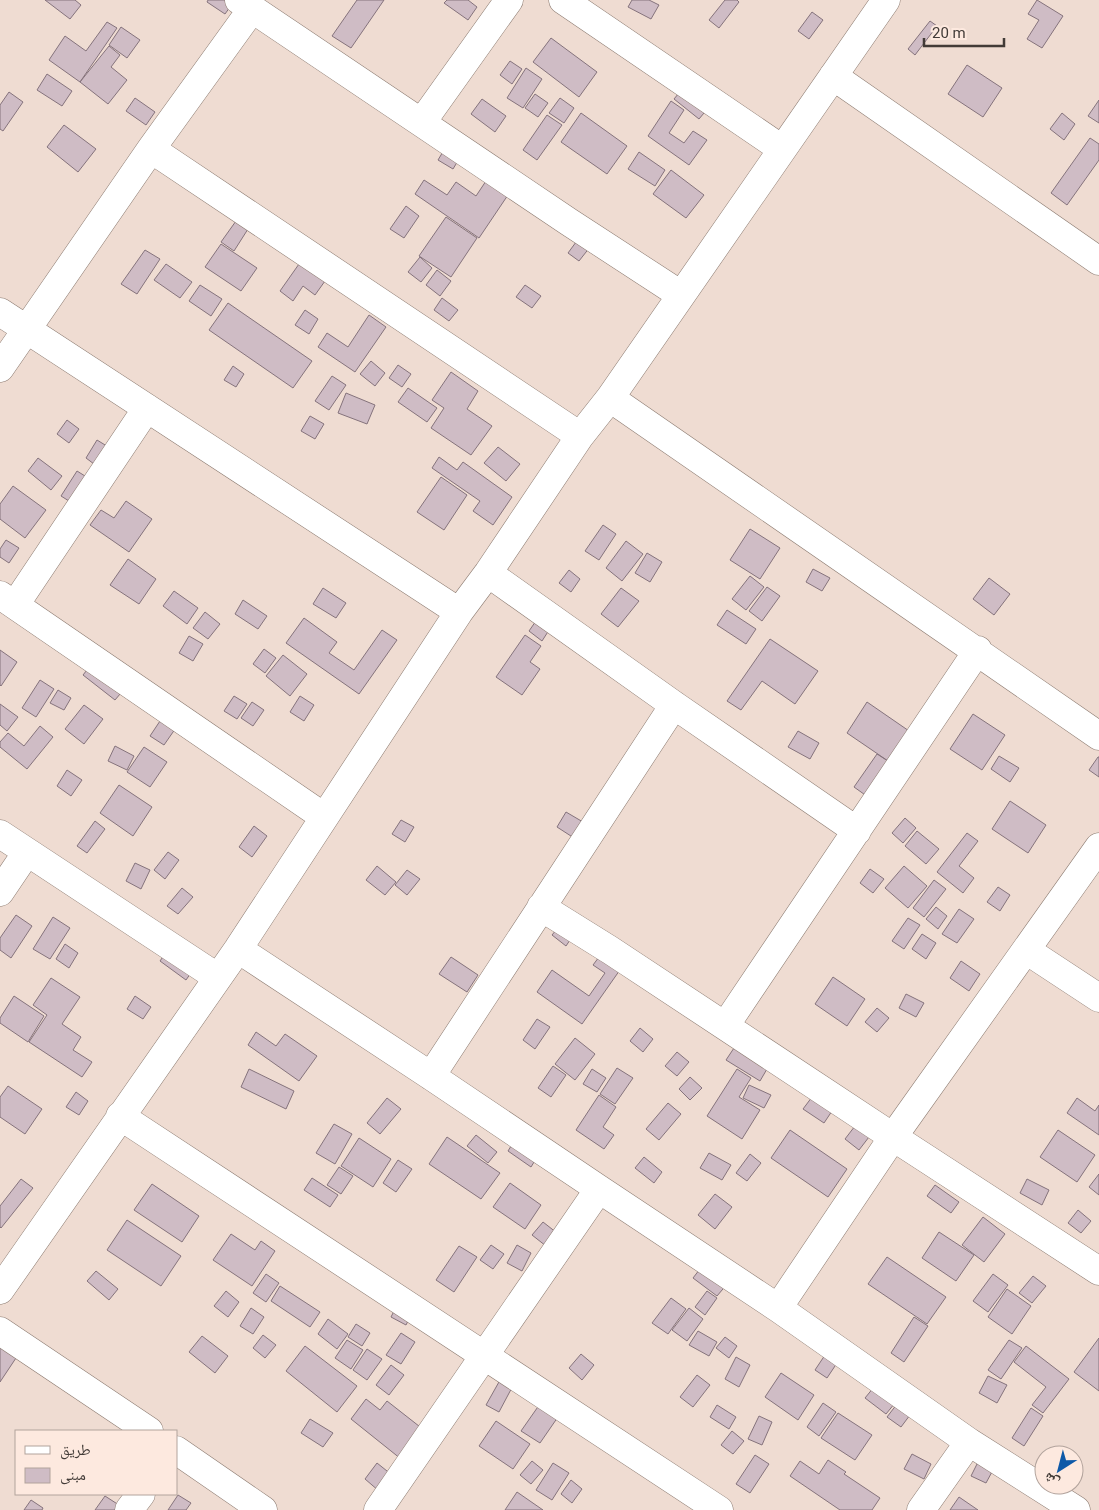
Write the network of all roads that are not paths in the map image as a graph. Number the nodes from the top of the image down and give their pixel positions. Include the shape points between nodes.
1 (509, 0) edge
2 (563, 0) edge
3 (886, 0) edge
4 (246, 4) edge
5 (832, 76) junction
6 (422, 122) junction
7 (151, 149) junction
8 (782, 149) junction
9 (1099, 261) edge
10 (681, 295) junction
11 (0, 312) edge
12 (27, 329) junction
13 (0, 368) edge
14 (610, 398) junction
15 (147, 408) junction
16 (580, 436) junction
17 (488, 573) junction
18 (8, 600) edge
19 (459, 612) junction
20 (978, 650) junction
21 (674, 705) junction
22 (1099, 736) edge
23 (324, 817) junction
24 (857, 831) junction
25 (0, 834) edge
26 (1099, 846) edge
27 (27, 852) junction
28 (0, 892) edge
29 (541, 907) junction
30 (238, 948) junction
31 (1026, 950) junction
32 (217, 976) junction
33 (1099, 998) edge
34 (725, 1026) junction
35 (432, 1076) junction
36 (120, 1116) junction
37 (893, 1137) junction
38 (599, 1190) junction
39 (1099, 1271) edge
40 (0, 1290) edge
41 (778, 1308) junction
42 (0, 1331) edge
43 (485, 1355) junction
44 (148, 1430) edge
45 (969, 1442) junction
46 (178, 1451) edge
47 (140, 1495) edge
48 (685, 1501) edge
49 (129, 1510) edge
50 (263, 1510) edge
51 (378, 1510) edge
52 (719, 1510) edge
53 (921, 1510) edge
54 (1076, 1510) edge

1 - 6 street
2 - 8 street
3 - 5 street
4 - 6 street
4 - 7 street
5 - 8 street
5 - 9 street
6 - 10 street
7 - 12 street
7 - 16 street
8 - 10 street
10 - 14 street
11 - 12 street
12 - 13 street
12 - 15 street
14 - 16 street
14 - 20 street
15 - 18 street
15 - 19 street
16 - 17 street
17 - 19 street
17 - 21 street
18 - 23 street
19 - 23 street
20 - 22 street
20 - 24 street
21 - 24 street
21 - 29 street
23 - 30 street
24 - 34 street
25 - 27 street
26 - 31 street
27 - 28 street
27 - 32 street
29 - 34 street
29 - 35 street
30 - 32 street
30 - 35 street
31 - 33 street
31 - 37 street
32 - 36 street
34 - 37 street
35 - 38 street
36 - 40 street
36 - 43 street
37 - 39 street
37 - 41 street
38 - 41 street
38 - 43 street
41 - 45 street
42 - 44 street
43 - 48 street
43 - 51 street
45 - 53 street
45 - 54 street
46 - 50 street
47 - 49 street
48 - 52 street

